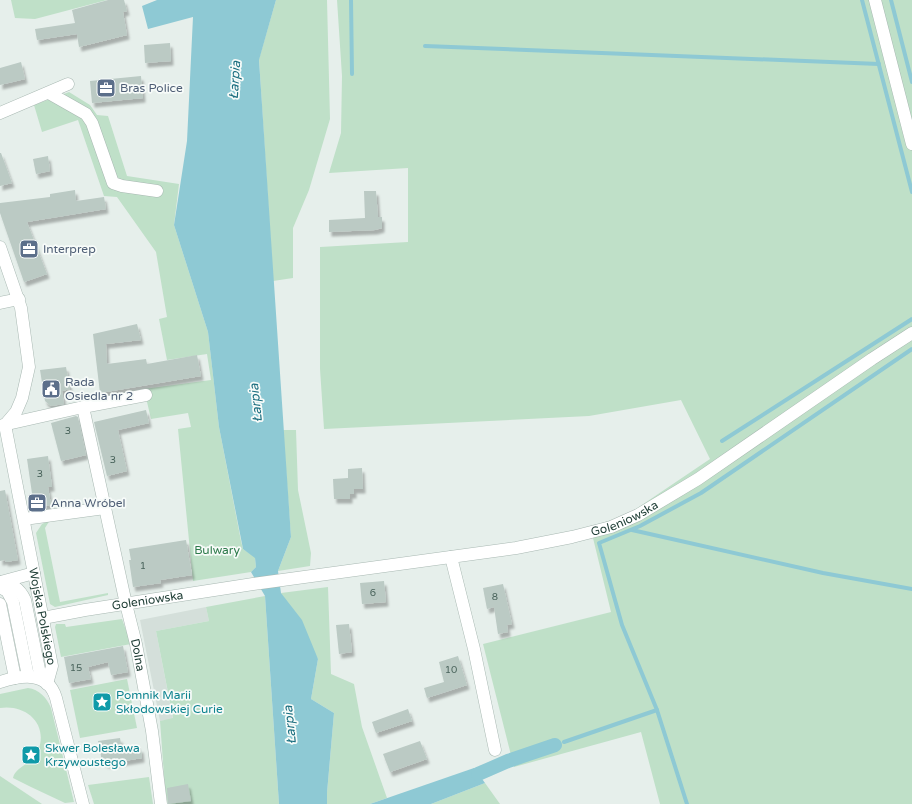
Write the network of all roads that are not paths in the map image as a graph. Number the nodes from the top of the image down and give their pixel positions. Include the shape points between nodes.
1 (875, 0) edge
2 (68, 84) dead end
3 (49, 93) junction
4 (0, 113) edge
5 (912, 144) edge
6 (157, 191) dead end
7 (0, 246) edge
8 (18, 299) junction
9 (0, 302) edge
10 (912, 333) edge
11 (146, 395) dead end
12 (83, 407) junction
13 (3, 425) edge
14 (105, 508) junction
15 (24, 519) junction
16 (451, 557) junction
17 (34, 573) junction
18 (0, 582) edge
19 (0, 587) edge
20 (0, 604) edge
21 (126, 604) junction
22 (43, 618) junction
23 (28, 676) junction
24 (15, 678) junction
25 (1, 681) edge
26 (44, 681) junction
27 (495, 750) dead end
28 (82, 804) edge
29 (161, 804) edge

1 - 5 street
2 - 3 street
3 - 4 street
3 - 6 street via 86,114 92,123 113,183
7 - 8 street
8 - 9 street
8 - 13 street via 29,368 16,412
10 - 16 street, Goleniowska via 698,479 638,515 611,527 572,537
11 - 12 street
12 - 13 street
12 - 14 street, Dolna
13 - 15 street, Wojska Polskiego
14 - 15 street
14 - 21 street, Dolna
15 - 17 street, Wojska Polskiego
16 - 21 street, Goleniowska
16 - 27 street via 474,648
17 - 18 street
17 - 22 street, Wojska Polskiego
18 - 26 street via 16,587 25,600
19 - 23 street via 7,591 13,602
20 - 24 street
21 - 22 street, Goleniowska
21 - 29 street, Dolna via 152,731
22 - 26 street, Wojska Polskiego via 52,666
23 - 24 street
23 - 26 street
24 - 25 street
26 - 28 street via 56,698

